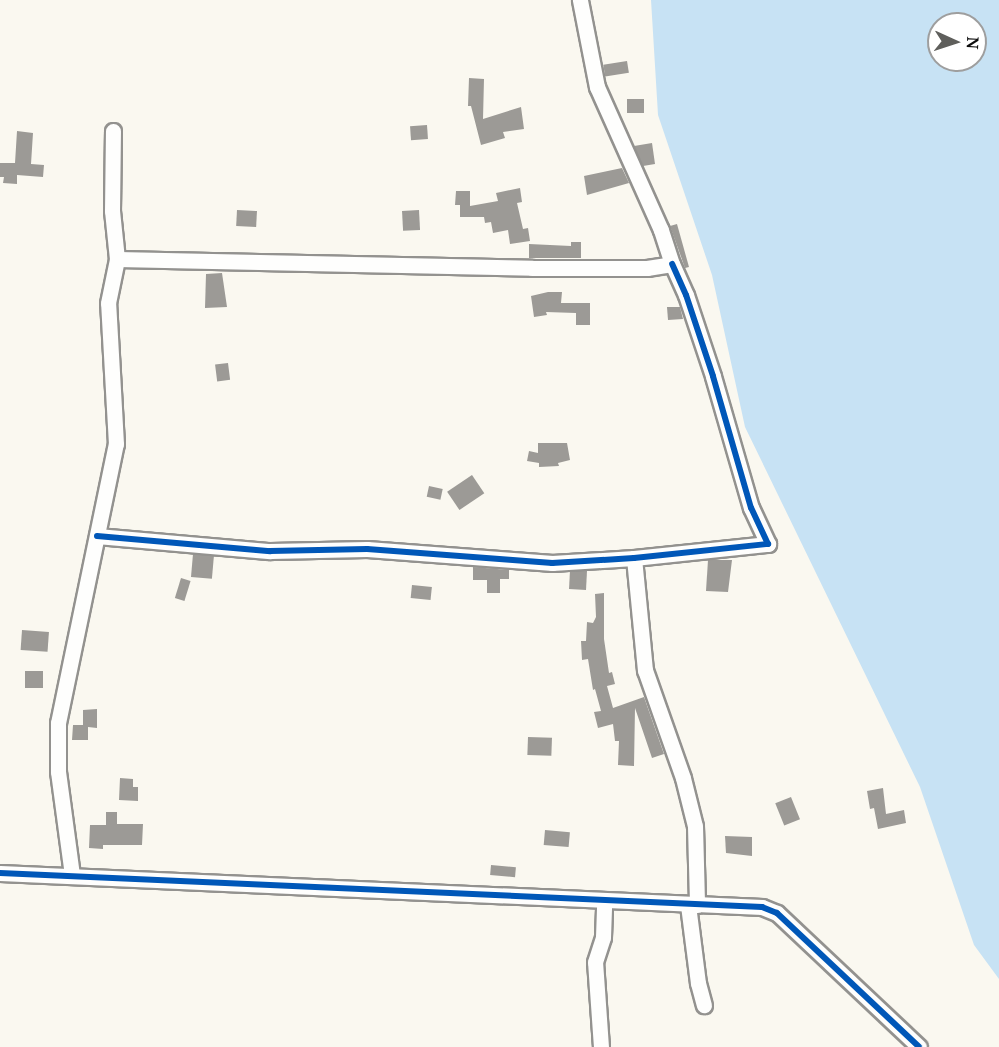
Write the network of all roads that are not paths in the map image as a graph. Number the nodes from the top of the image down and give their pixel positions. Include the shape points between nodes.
1 (580, 0) edge
2 (113, 131) dead end
3 (117, 259) junction
4 (672, 264) junction
5 (96, 536) junction
6 (634, 558) junction
7 (0, 873) edge
8 (72, 875) junction
9 (604, 900) junction
10 (692, 905) junction
11 (704, 1005) dead end
12 (601, 1047) edge
13 (919, 1047) edge

1 - 4 street via 597,87 661,230
2 - 3 street via 112,211
3 - 4 street via 532,268
3 - 5 street via 108,303 116,444
4 - 6 street via 713,376 751,508 768,544
5 - 6 street via 270,551 367,549 552,563
5 - 8 street via 58,723 58,772
6 - 10 street via 645,670 683,778 695,826
7 - 8 street
8 - 9 street
9 - 10 street
9 - 12 street via 603,937 595,962
10 - 11 street via 698,983
10 - 13 street via 762,907 777,913

